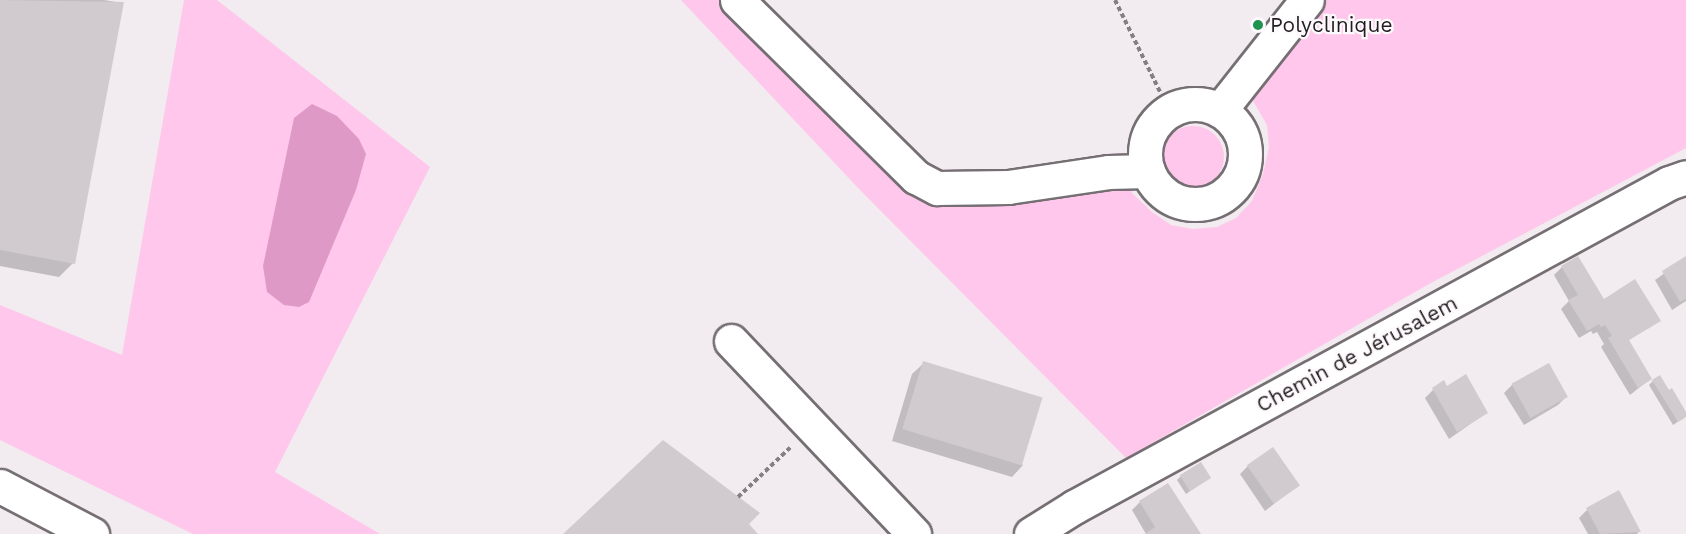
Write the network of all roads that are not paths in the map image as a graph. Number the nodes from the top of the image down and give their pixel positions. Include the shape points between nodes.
1 (737, 0) edge
2 (1307, 0) edge
3 (1220, 110) junction
4 (1148, 171) junction
5 (1686, 177) edge
6 (731, 341) dead end
7 (0, 486) edge
8 (92, 534) edge
9 (914, 534) edge
10 (1030, 534) edge

1 - 4 main road via 916,177 937,188 1008,187 1108,172
2 - 3 main road
3 - 4 main road via 1202,104 1185,104 1169,110 1147,137 1144,154
3 - 4 main road via 1241,133 1245,148 1245,165 1228,192 1214,201 1182,203 1161,191
5 - 10 main road, Chemin de Jérusalem
6 - 9 main road
7 - 8 main road

